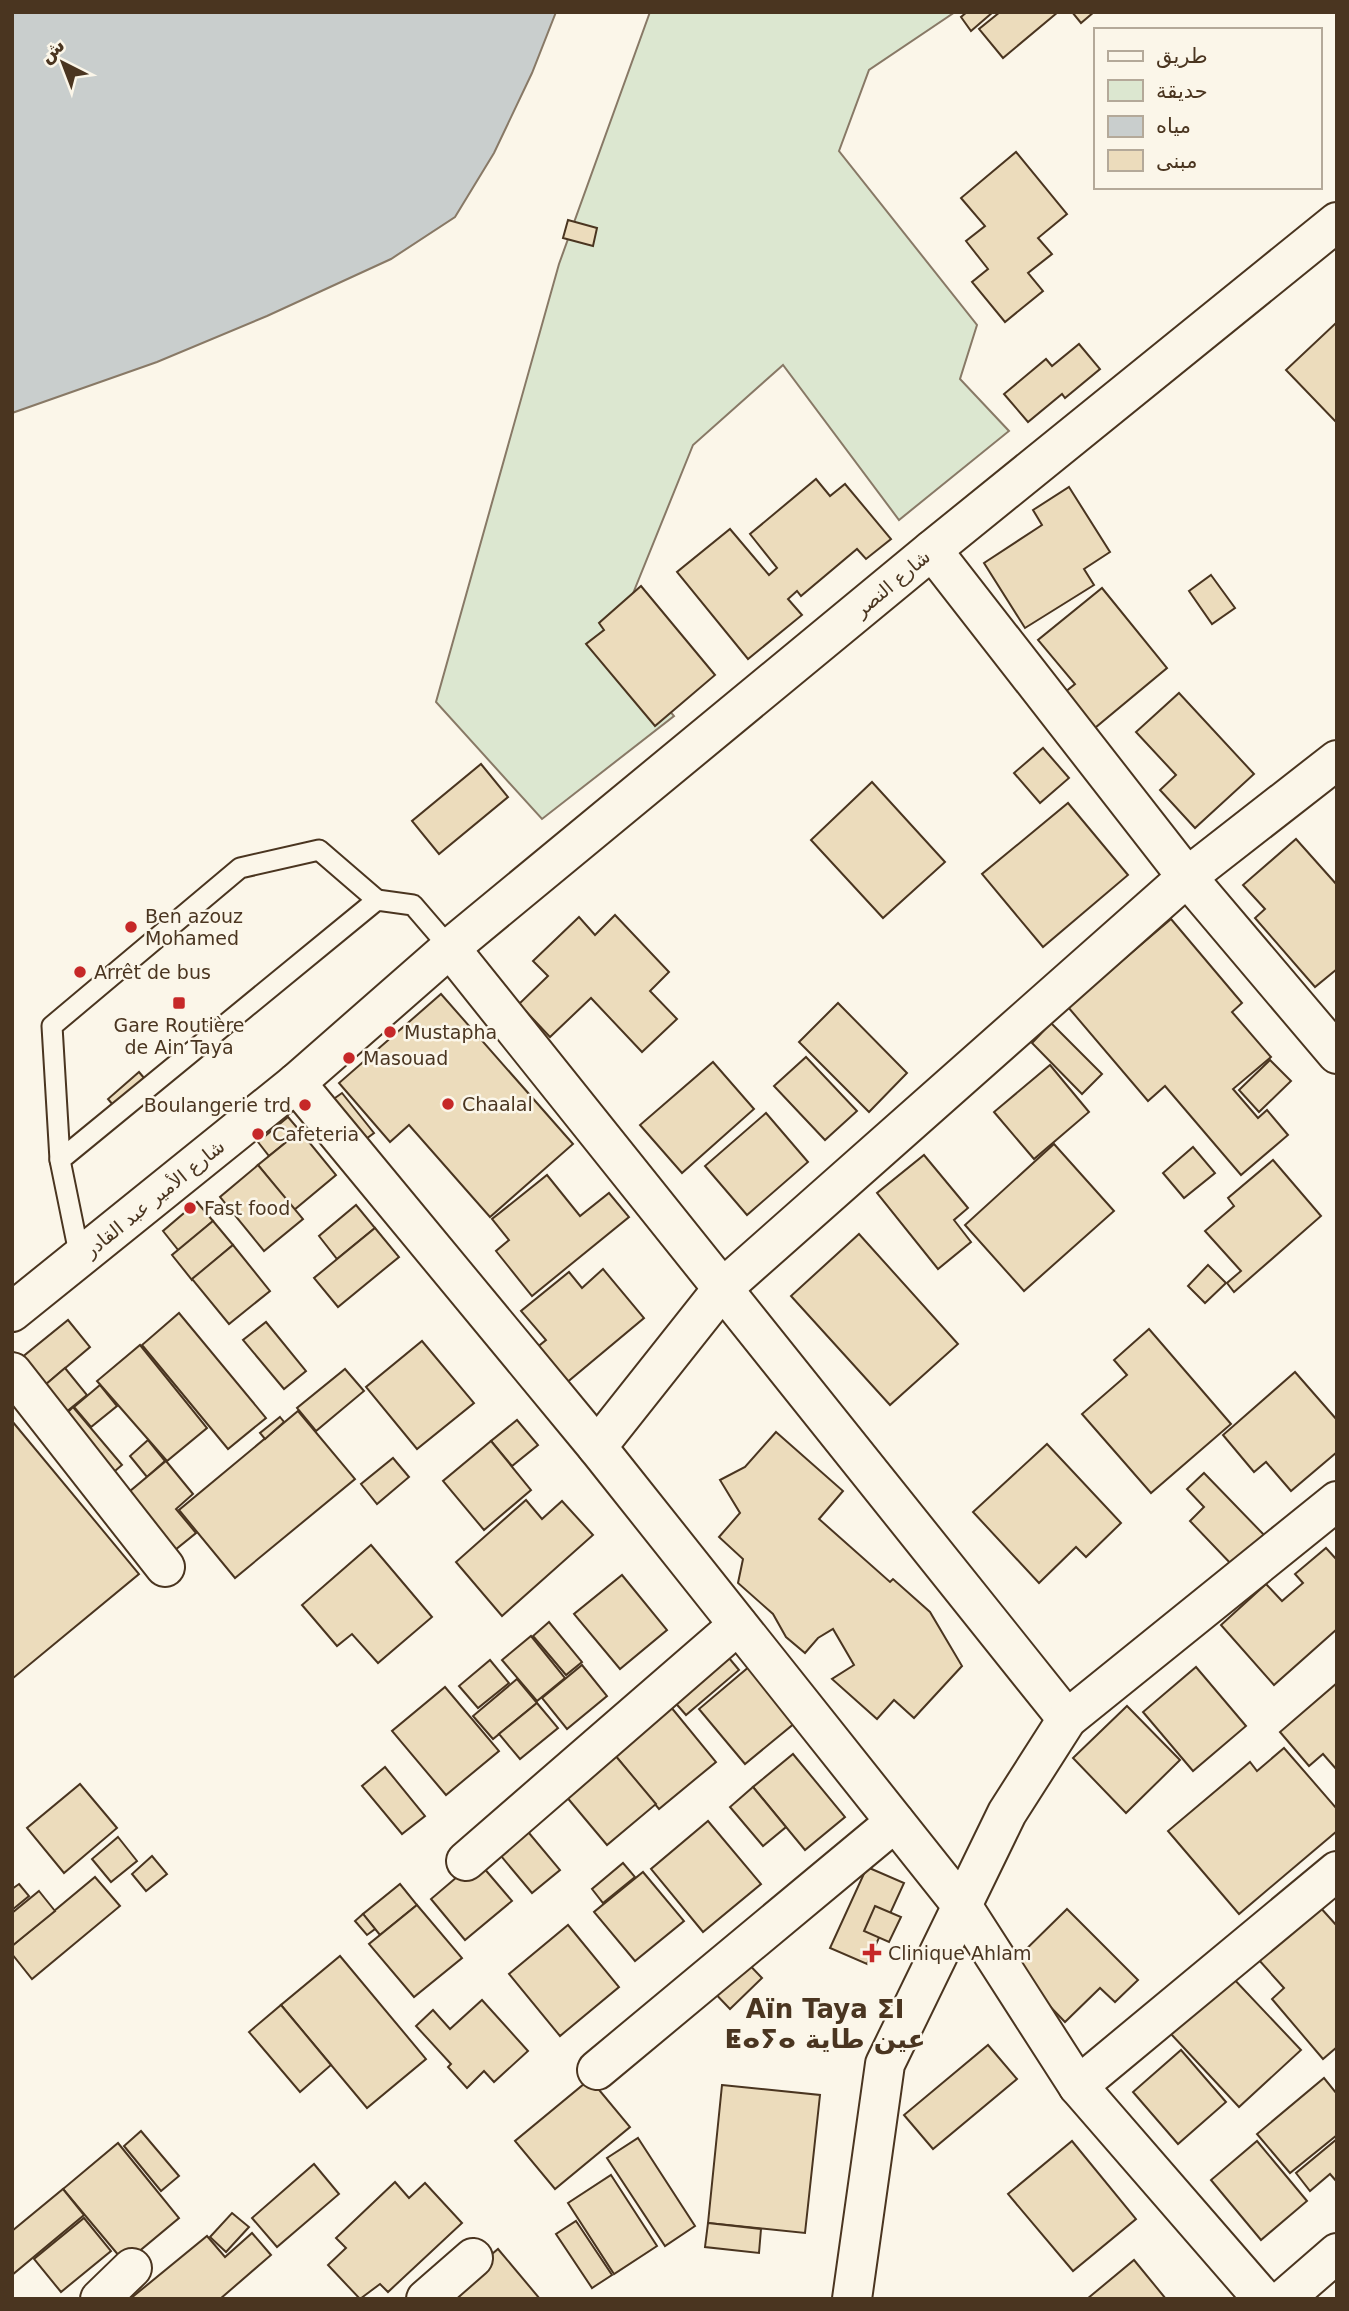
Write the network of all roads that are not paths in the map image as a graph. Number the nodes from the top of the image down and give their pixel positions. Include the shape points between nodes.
1 (1337, 222) edge
2 (932, 550) junction
3 (1337, 760) edge
4 (1187, 877) junction
5 (376, 900) junction
6 (450, 948) junction
7 (1337, 1054) edge
8 (296, 1083) junction
9 (60, 1160) junction
10 (80, 1258) junction
11 (723, 1288) junction
12 (12, 1312) edge
13 (12, 1372) edge
14 (597, 1447) junction
15 (1337, 1501) edge
16 (165, 1567) dead end
17 (738, 1625) junction
18 (1067, 1719) junction
19 (895, 1822) junction
20 (466, 1861) dead end
21 (1337, 1871) edge
22 (964, 1907) junction
23 (597, 2070) dead end
24 (1078, 2086) junction
25 (1337, 2253) edge
26 (473, 2258) dead end
27 (132, 2268) dead end
28 (100, 2299) edge
29 (426, 2299) edge
30 (852, 2299) edge
31 (1264, 2299) edge
32 (1284, 2299) edge

1 - 2 street, شارع النصر
2 - 4 street
2 - 6 street, شارع النصر
3 - 4 street
4 - 7 street
4 - 11 street
5 - 6 lane via 413,905
5 - 9 lane
5 - 9 lane via 319,850 240,868 52,1026
6 - 8 street, شارع النصر
6 - 11 street
8 - 10 street, شارع الأمير عبد القادر
8 - 14 street
9 - 10 lane
10 - 12 street, شارع الأمير عبد القادر
11 - 14 street
11 - 18 street
13 - 16 street
14 - 17 street
15 - 18 street
17 - 19 street
17 - 20 street
18 - 22 street via 1007,1813
19 - 22 street
19 - 23 street
21 - 24 street
22 - 24 street
22 - 30 street via 885,2064
24 - 31 street
25 - 32 street
26 - 29 street
27 - 28 street

